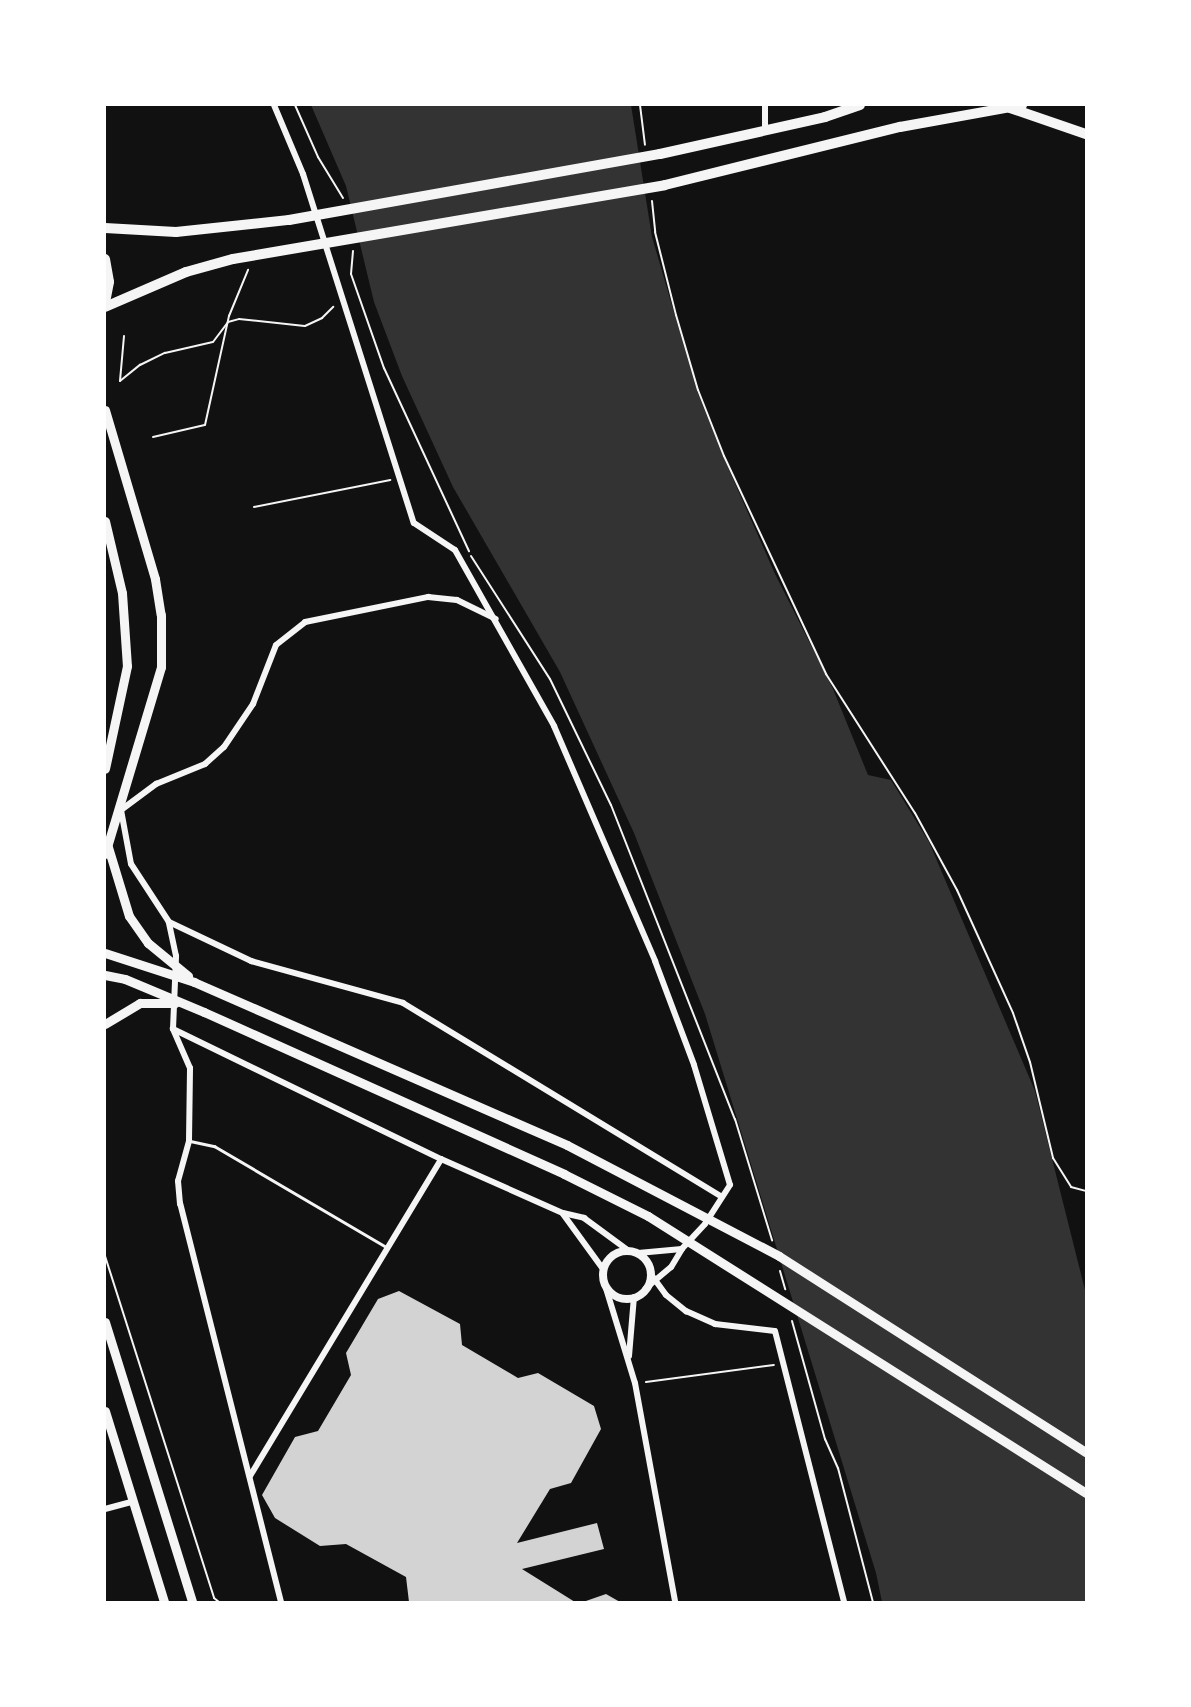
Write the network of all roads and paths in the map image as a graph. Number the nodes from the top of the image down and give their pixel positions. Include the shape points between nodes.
1 (274, 105) edge
2 (640, 105) edge
3 (765, 105) edge
4 (860, 105) edge
5 (1000, 105) edge
6 (1022, 105) edge
7 (765, 128) junction
8 (1086, 134) edge
9 (646, 150) dead end
10 (651, 193) dead end
11 (105, 228) edge
12 (255, 254) junction
13 (105, 259) edge
14 (341, 298) junction
15 (105, 305) edge
16 (228, 322) junction
17 (124, 336) dead end
18 (105, 410) edge
19 (153, 437) dead end
20 (402, 477) junction
21 (254, 507) dead end
22 (105, 521) edge
23 (496, 619) junction
24 (105, 770) edge
25 (121, 810) junction
26 (106, 850) edge
27 (169, 922) junction
28 (105, 953) edge
29 (105, 975) edge
30 (194, 982) junction
31 (185, 1004) junction
32 (105, 1024) edge
33 (173, 1029) junction
34 (189, 1141) junction
35 (441, 1160) junction
36 (1086, 1191) edge
37 (722, 1197) junction
38 (563, 1214) junction
39 (388, 1248) junction
40 (682, 1249) junction
41 (633, 1252) junction
42 (105, 1256) edge
43 (603, 1269) junction
44 (650, 1273) junction
45 (656, 1281) junction
46 (605, 1285) junction
47 (646, 1288) junction
48 (634, 1297) junction
49 (105, 1322) edge
50 (629, 1360) junction
51 (783, 1364) junction
52 (635, 1383) junction
53 (105, 1411) edge
54 (1086, 1452) edge
55 (250, 1476) junction
56 (1086, 1493) edge
57 (134, 1501) junction
58 (105, 1509) edge
59 (164, 1602) edge
60 (192, 1602) edge
61 (219, 1602) edge
62 (281, 1602) edge
63 (675, 1602) edge
64 (844, 1602) edge

1 - 14 street via 303,174
2 - 9 path
3 - 7 street
4 - 7 main road via 825,117
5 - 6 main road
5 - 8 main road
5 - 12 main road via 665,185
7 - 11 main road via 660,153 289,220 177,232
10 - 36 path via 655,232 676,315 724,456 826,674 912,807 957,890 1013,1013 1030,1062 1053,1158 1071,1187
12 - 15 main road via 186,272
12 - 16 path
13 - 15 main road via 109,282
14 - 16 path via 322,318 305,326 286,327 256,319
14 - 20 street
16 - 17 path via 213,342 165,353 120,381
16 - 19 path via 205,424
18 - 25 main road via 155,579 161,625 161,667
20 - 21 path
20 - 23 street via 414,523 455,550
22 - 24 main road via 122,593 127,666
23 - 25 street via 457,600 428,597 305,622 276,645 254,704 224,747 205,764 156,784
23 - 37 street via 554,726 655,961 694,1065 730,1185
25 - 26 main road
25 - 27 street via 131,864
26 - 30 main road via 129,916 148,943
27 - 33 street via 176,956
27 - 37 street via 251,962 404,1003
28 - 30 main road
29 - 31 main road
30 - 54 main road via 567,1145 650,1188 788,1261
31 - 32 main road via 140,1004
31 - 56 main road via 564,1174 648,1216
33 - 34 street via 190,1068
33 - 35 street
34 - 39 lane via 214,1146
34 - 55 street via 178,1181 180,1204
35 - 38 street
35 - 39 street
37 - 40 street
38 - 41 street via 584,1218
38 - 43 street
39 - 55 street
40 - 41 street
40 - 45 street
41 - 43 street via 613,1255
41 - 44 street
42 - 61 path via 214,1598
43 - 46 street
44 - 45 street
44 - 47 street
45 - 47 street
45 - 51 street via 686,1311 715,1324 775,1331
46 - 48 street via 618,1297
46 - 50 street
47 - 48 street
48 - 50 street
49 - 60 main road
50 - 52 street
51 - 52 path
51 - 64 street
52 - 63 street
53 - 57 main road
55 - 62 street
57 - 58 street
57 - 59 main road

